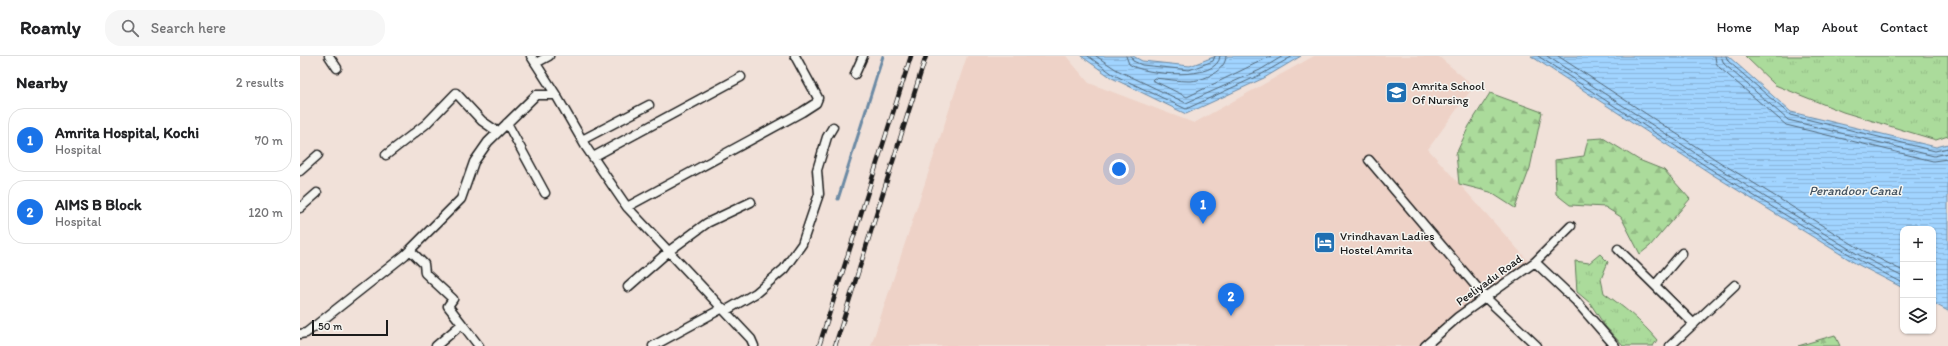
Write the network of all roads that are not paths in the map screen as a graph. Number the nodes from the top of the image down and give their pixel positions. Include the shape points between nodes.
1 (329, 56) edge
2 (531, 56) edge
3 (549, 56) edge
4 (795, 56) edge
5 (862, 56) edge
6 (536, 64) junction
7 (337, 68) dead end
8 (855, 74) dead end
9 (741, 77) dead end
10 (556, 95) junction
11 (649, 105) dead end
12 (507, 123) junction
13 (833, 127) dead end
14 (498, 132) junction
15 (582, 140) junction
16 (318, 155) dead end
17 (386, 155) dead end
18 (593, 157) junction
19 (1369, 160) dead end
20 (300, 171) edge
21 (545, 192) dead end
22 (318, 193) dead end
23 (751, 202) dead end
24 (627, 207) junction
25 (300, 208) edge
26 (1571, 226) dead end
27 (1618, 249) dead end
28 (410, 250) junction
29 (669, 252) junction
30 (1682, 253) dead end
31 (1535, 262) junction
32 (1655, 285) junction
33 (1735, 285) dead end
34 (628, 287) dead end
35 (1486, 298) junction
36 (724, 310) junction
37 (462, 324) junction
38 (1694, 324) junction
39 (300, 334) edge
40 (436, 346) edge
41 (479, 346) edge
42 (653, 346) edge
43 (754, 346) edge
44 (1425, 346) edge
45 (1537, 346) edge
46 (1615, 346) edge
47 (1670, 346) edge

1 - 7 street
2 - 6 street
3 - 6 street
4 - 24 street via 818,98 816,102
5 - 8 street
6 - 10 street
9 - 18 street
10 - 12 street via 536,95
10 - 15 street
11 - 15 street
12 - 14 street
12 - 21 street
13 - 36 street via 827,137 817,170 820,194 802,244 784,268 756,293
14 - 17 street via 482,121 456,93 426,124
14 - 28 street via 474,162 460,199
15 - 18 street
16 - 20 street
18 - 24 street
19 - 35 street
22 - 25 street
23 - 29 street via 707,223
24 - 29 street
26 - 31 street
27 - 32 street
28 - 37 street via 424,264 425,273 453,299 448,306
28 - 39 street via 306,333
29 - 34 street
29 - 36 street
30 - 32 street
31 - 35 street, Peeliyadu Road
31 - 46 street, Peeliyadu Road via 1575,300
32 - 38 street
33 - 38 street
35 - 44 street, Peeliyadu Road via 1458,317
35 - 45 street
36 - 42 street
36 - 43 street via 751,339
37 - 40 street
37 - 41 street
38 - 47 street

